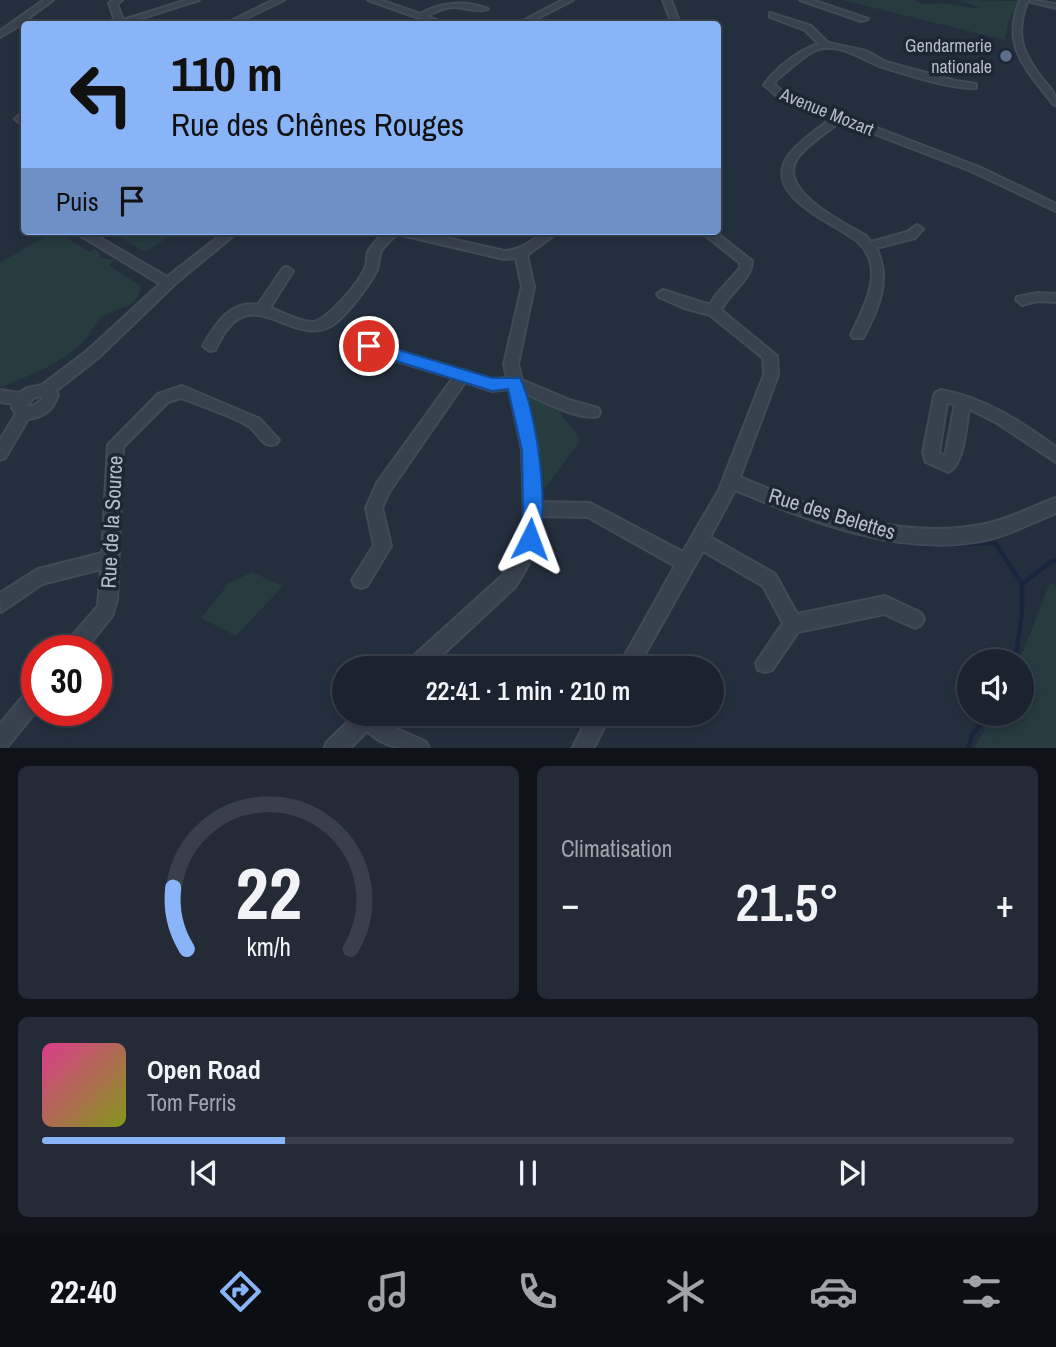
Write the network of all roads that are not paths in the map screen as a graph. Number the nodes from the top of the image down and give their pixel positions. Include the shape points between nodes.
1 (49, 0) edge
2 (118, 0) edge
3 (195, 0) edge
4 (280, 0) edge
5 (372, 0) edge
6 (569, 0) edge
7 (667, 0) edge
8 (804, 0) edge
9 (1024, 0) edge
10 (1034, 0) edge
11 (1056, 6) edge
12 (484, 9) dead end
13 (773, 15) dead end
14 (422, 16) junction
15 (864, 19) dead end
16 (120, 21) edge
17 (126, 21) edge
18 (235, 21) edge
19 (434, 21) edge
20 (527, 21) edge
21 (675, 21) edge
22 (18, 22) junction
23 (21, 22) edge
24 (0, 35) edge
25 (825, 45) junction
26 (973, 86) dead end
27 (1056, 102) edge
28 (839, 117) junction
29 (1056, 208) edge
30 (917, 229) dead end
31 (86, 235) edge
32 (228, 235) edge
33 (390, 235) edge
34 (417, 235) edge
35 (548, 235) edge
36 (711, 235) edge
37 (870, 246) junction
38 (521, 254) junction
39 (287, 271) dead end
40 (169, 284) junction
41 (663, 294) dead end
42 (1056, 298) edge
43 (1022, 300) dead end
44 (262, 310) junction
45 (714, 311) junction
46 (858, 335) dead end
47 (210, 346) dead end
48 (369, 346) dead end
49 (462, 376) junction
50 (514, 383) junction
51 (0, 396) edge
52 (963, 402) dead end
53 (23, 406) junction
54 (593, 412) dead end
55 (271, 440) dead end
56 (0, 453) edge
57 (1056, 455) edge
58 (729, 487) junction
59 (1056, 505) edge
60 (533, 509) junction
61 (700, 540) junction
62 (109, 559) junction
63 (686, 563) junction
64 (361, 580) dead end
65 (1, 603) edge
66 (915, 619) dead end
67 (793, 624) junction
68 (85, 635) edge
69 (428, 656) edge
70 (633, 656) edge
71 (765, 663) dead end
72 (21, 714) edge
73 (357, 726) edge
74 (377, 726) edge
75 (594, 726) edge
76 (0, 740) edge
77 (334, 748) edge
78 (419, 748) edge
79 (582, 748) edge

1 - 22 street
2 - 16 street via 114,3
3 - 17 street
4 - 18 street
5 - 14 street
6 - 20 street
7 - 21 street
8 - 15 street
9 - 10 street
9 - 27 street via 1016,18 1015,40
10 - 11 street
12 - 14 street via 450,4
13 - 25 street via 808,28
14 - 19 street
22 - 23 street
22 - 24 street
25 - 26 street
25 - 28 street, Avenue Mozart via 811,49 774,76 769,85 780,94
28 - 29 street, Avenue Mozart via 1001,180
28 - 37 street via 793,157 789,183 804,202
30 - 37 street via 911,235
31 - 40 street
32 - 40 street
33 - 44 street via 374,253 372,269 322,325 305,326
34 - 38 street via 504,255
35 - 38 street
36 - 45 street via 746,261 746,269
37 - 46 street via 880,278
38 - 50 street via 528,287 511,364
39 - 44 street
40 - 53 street via 45,391 51,396 45,407 35,412
41 - 45 street
42 - 43 street
44 - 47 street via 233,314
45 - 58 street via 770,356 771,375
48 - 49 street
49 - 50 street via 492,385
49 - 64 street via 383,488 374,508 383,547
50 - 54 street
50 - 60 street via 530,450
51 - 53 street
52 - 57 street via 1006,422
53 - 56 street
55 - 62 street, Rue de la Source via 255,423 182,392 163,398 116,445
58 - 59 street, Rue des Belettes via 901,536 984,532
58 - 61 street
60 - 63 street via 590,510
60 - 69 street via 530,539 509,581
61 - 63 street
61 - 67 street via 769,580
62 - 65 street via 38,577
62 - 68 street, Rue de la Source via 106,610
63 - 70 street
66 - 67 street via 885,605
67 - 71 street
72 - 76 street
73 - 77 street
74 - 78 street
75 - 79 street

